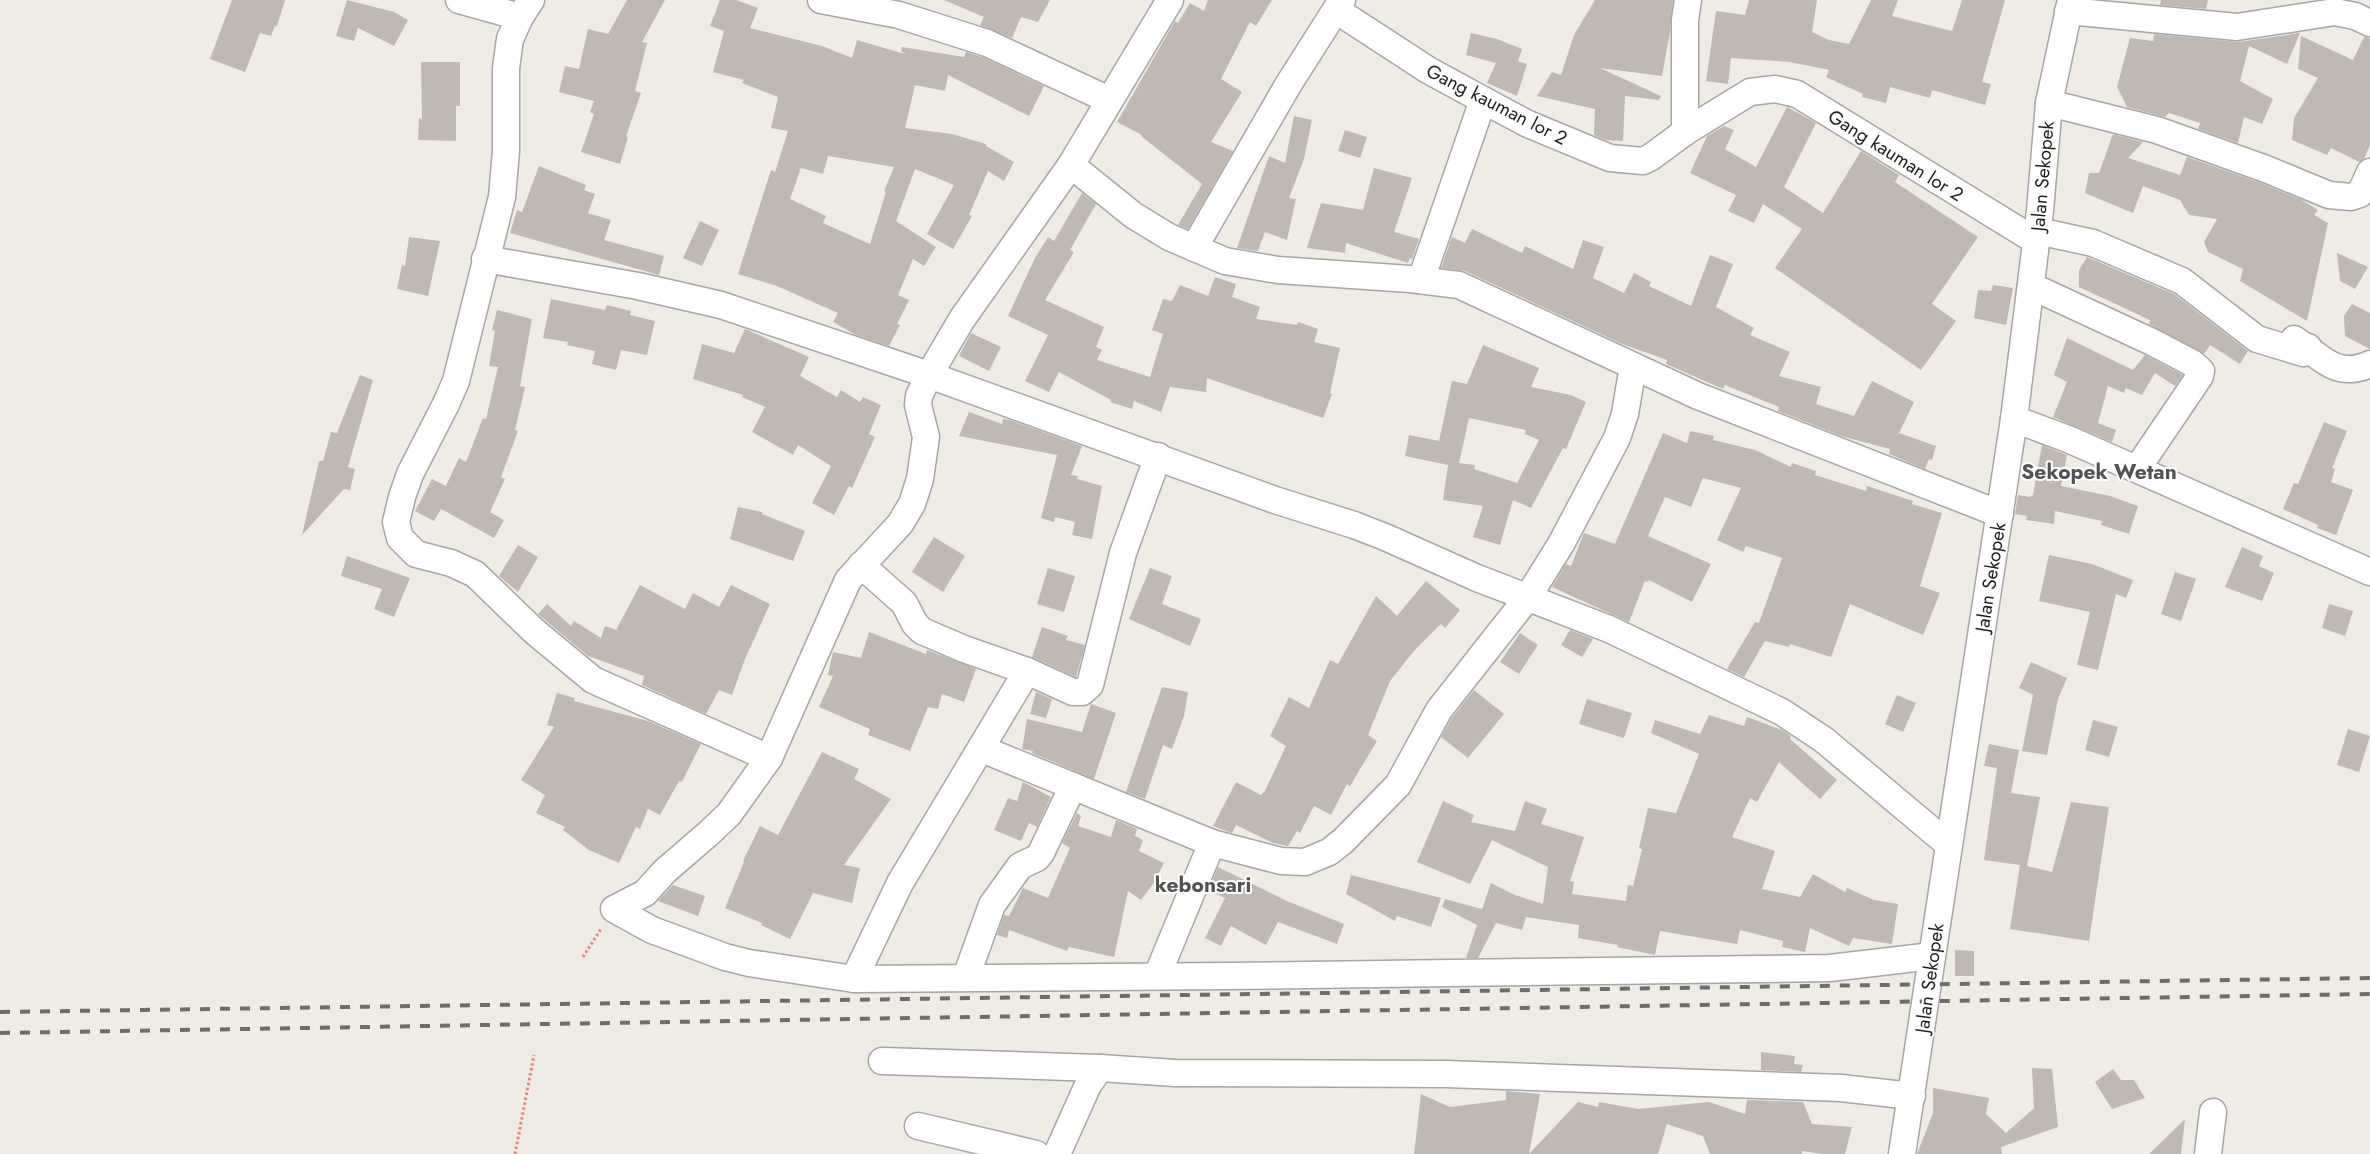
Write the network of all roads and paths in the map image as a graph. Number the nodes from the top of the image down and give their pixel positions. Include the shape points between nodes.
1 (459, 0) edge
2 (820, 0) edge
3 (1170, 0) edge
4 (1688, 0) edge
5 (1339, 5) edge
6 (2069, 6) edge
7 (525, 8) edge
8 (2370, 23) edge
9 (1109, 100) junction
10 (1484, 100) junction
11 (2049, 104) junction
12 (1685, 132) junction
13 (1071, 165) junction
14 (2368, 187) edge
15 (2038, 231) junction
16 (1194, 248) junction
17 (485, 258) junction
18 (1421, 280) junction
19 (2031, 286) junction
20 (2274, 327) dead end
21 (2306, 350) junction
22 (2370, 364) edge
23 (1633, 366) junction
24 (929, 375) junction
25 (2014, 419) junction
26 (1158, 456) junction
27 (2137, 469) junction
28 (2000, 514) junction
29 (861, 565) junction
30 (2370, 572) edge
31 (1528, 596) junction
32 (1027, 670) junction
33 (982, 748) junction
34 (769, 758) junction
35 (1073, 786) junction
36 (1212, 843) junction
37 (1948, 844) junction
38 (614, 909) junction
39 (1932, 956) junction
40 (583, 957) dead end
41 (1157, 976) junction
42 (966, 977) junction
43 (854, 979) junction
44 (534, 1055) dead end
45 (882, 1061) dead end
46 (1100, 1068) junction
47 (1912, 1096) junction
48 (2214, 1112) dead end
49 (918, 1126) dead end
50 (515, 1154) edge
51 (1036, 1154) edge
52 (1057, 1154) edge
53 (1902, 1154) edge
54 (2208, 1154) edge

1 - 7 street
2 - 9 street via 899,15 987,43
3 - 9 street
4 - 12 street
5 - 10 street, Gang kauman lor 2 via 1428,70
5 - 16 street, Gang kauman lor 2 via 1288,85
6 - 8 street via 2237,27 2335,12
6 - 11 street, Jalan Sekopek
7 - 17 street via 510,39 506,68 506,151 502,197
9 - 13 street
10 - 12 street, Gang kauman lor 2 via 1528,124 1610,158 1643,161
10 - 18 street
11 - 14 street via 2157,130 2329,195 2351,197
11 - 15 street, Jalan Sekopek
12 - 15 street, Gang kauman lor 2 via 1750,92 1775,89 1797,94
13 - 16 street via 1132,215
13 - 24 street via 962,320
15 - 19 street, Jalan Sekopek
15 - 21 street, Gang kauman lor 2 via 2093,243 2182,281 2257,338
16 - 18 street via 1225,261 1278,270
17 - 24 street via 721,305
17 - 34 street via 456,381 402,497 396,522 400,538 416,554 451,563 475,574 534,631 593,680
18 - 23 street via 1473,290
19 - 25 street, Jalan Sekopek
19 - 27 street via 2152,342 2192,363 2200,371 2200,376
20 - 21 street
21 - 22 street via 2322,361 2348,370
23 - 28 street via 1748,416
23 - 31 street via 1625,414 1617,438 1561,544
24 - 26 street
24 - 29 street via 919,396 918,405 926,437 920,479 912,504 900,524
25 - 27 street
25 - 28 street, Jalan Sekopek
26 - 31 street via 1275,500 1354,525 1477,578
26 - 32 street via 1123,553 1090,685 1082,692 1073,692
27 - 30 street
28 - 37 street, Jalan Sekopek
29 - 32 street via 904,603 922,631
29 - 34 street via 848,580
31 - 36 street via 1439,710 1398,784 1329,852 1305,862 1282,860
31 - 37 street via 1609,629 1782,712 1824,740
32 - 33 street
33 - 35 street
33 - 43 street via 900,883
34 - 38 street via 734,807 709,834 665,871 645,893
35 - 36 street
35 - 42 street via 1041,853 1020,866 992,905
36 - 41 street
37 - 39 street, Jalan Sekopek
38 - 40 path
38 - 43 street via 652,930 725,957 749,964
39 - 41 street via 1830,968
39 - 47 street, Jalan Sekopek
41 - 42 street
42 - 43 street
44 - 50 path
45 - 46 street
46 - 47 street via 1175,1073 1445,1074 1841,1088
46 - 52 street via 1088,1085
47 - 53 street, Jalan Sekopek
48 - 54 street
49 - 51 street

